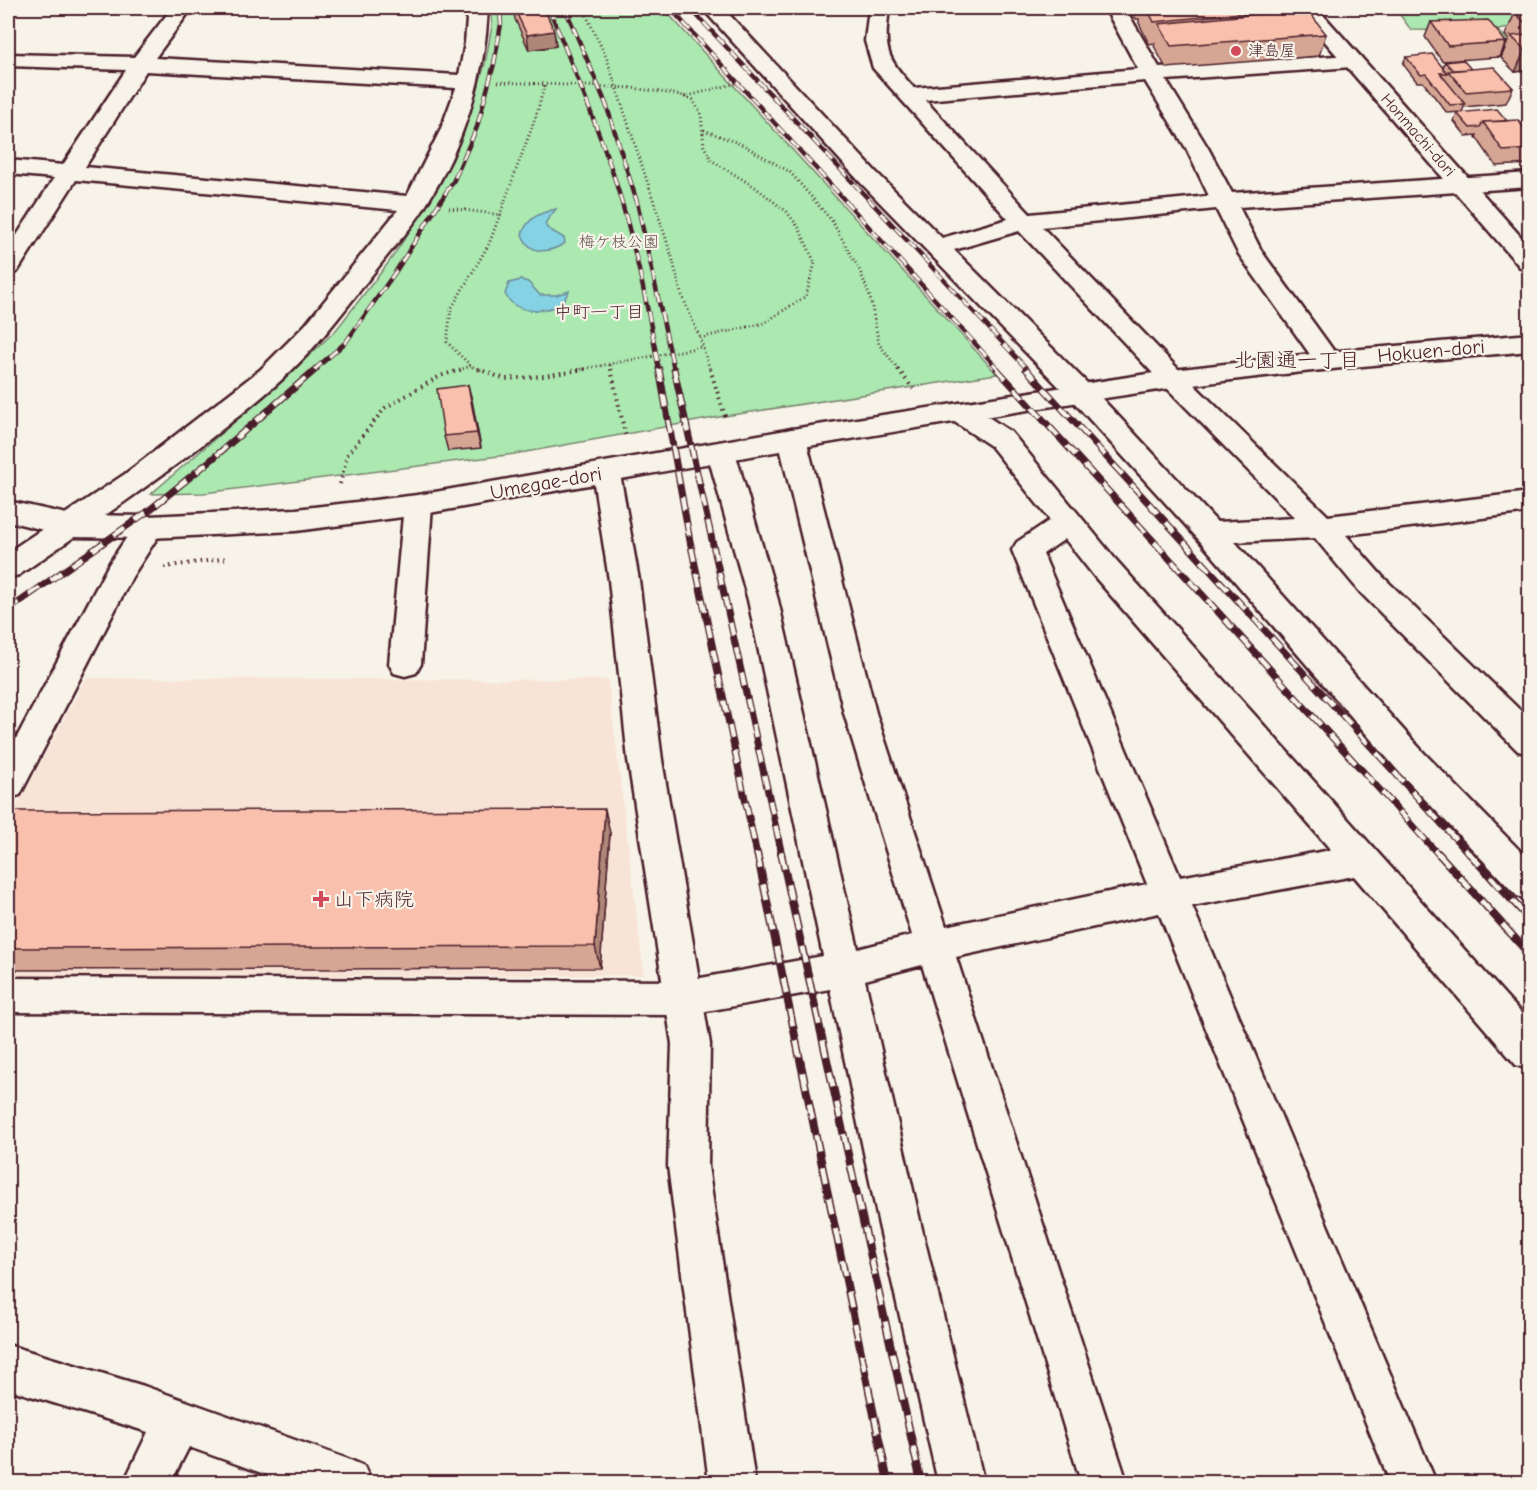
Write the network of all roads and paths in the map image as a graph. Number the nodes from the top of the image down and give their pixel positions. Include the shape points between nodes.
1 (182, 8) edge
2 (478, 8) edge
3 (582, 8) edge
4 (712, 8) edge
5 (879, 8) edge
6 (1115, 8) edge
7 (1306, 8) edge
8 (8, 60) edge
9 (1352, 61) junction
10 (141, 64) junction
11 (774, 74) junction
12 (1152, 74) junction
13 (468, 82) junction
14 (545, 84) junction
15 (615, 88) junction
16 (910, 95) junction
17 (684, 97) junction
18 (704, 130) junction
19 (8, 166) edge
20 (69, 173) junction
21 (1530, 180) edge
22 (1461, 184) junction
23 (1225, 201) junction
24 (415, 204) junction
25 (502, 215) junction
26 (1024, 222) junction
27 (937, 247) junction
28 (1530, 263) edge
29 (8, 267) edge
30 (700, 338) junction
31 (1530, 342) edge
32 (702, 347) junction
33 (1328, 361) junction
34 (610, 365) junction
35 (471, 366) junction
36 (1173, 379) junction
37 (1082, 394) junction
38 (917, 395) dead end
39 (960, 412) junction
40 (724, 438) junction
41 (626, 440) dead end
42 (792, 440) junction
43 (606, 473) junction
44 (340, 484) dead end
45 (1530, 502) edge
46 (418, 505) junction
47 (8, 511) edge
48 (1067, 523) junction
49 (71, 526) junction
50 (149, 527) junction
51 (1322, 527) junction
52 (1210, 533) junction
53 (8, 567) edge
54 (405, 664) dead end
55 (1530, 741) edge
56 (9, 779) edge
57 (1361, 860) junction
58 (1530, 885) edge
59 (1168, 895) junction
60 (935, 945) junction
61 (845, 969) junction
62 (8, 995) edge
63 (684, 998) junction
64 (1530, 1052) edge
65 (8, 1367) edge
66 (178, 1421) junction
67 (147, 1482) edge
68 (348, 1482) edge
69 (732, 1482) edge
70 (961, 1482) edge
71 (1104, 1482) edge
72 (1413, 1482) edge

1 - 10 street
2 - 13 street
3 - 15 path via 607,59
4 - 11 street
5 - 16 street via 875,41 884,68
6 - 12 street
7 - 9 street, Honmachi-dori
8 - 10 street
9 - 12 street
9 - 22 street, Honmachi-dori
10 - 13 street
10 - 20 street
11 - 17 path
11 - 27 street
12 - 16 street
12 - 23 street
13 - 14 path
13 - 24 street via 455,123
14 - 15 path
14 - 25 path
15 - 17 path
15 - 30 path via 681,293
16 - 26 street
17 - 18 path via 692,99 698,108
18 - 30 path via 703,146 711,159 752,184 792,219 815,263 806,296 764,323
18 - 38 path via 743,145 790,172 832,221 870,297 879,344
19 - 20 street
20 - 24 street
20 - 29 street
21 - 22 street
22 - 23 street
22 - 28 street, Honmachi-dori
23 - 26 street
23 - 33 street via 1250,253
24 - 25 path
24 - 49 street via 314,331 269,376
25 - 35 path via 480,262 451,309 447,342
26 - 27 street
26 - 36 street
27 - 37 street
30 - 32 path
31 - 33 street, Hokuen-dori
32 - 34 path
32 - 40 path
33 - 36 street, Hokuen-dori
34 - 35 path via 505,379
34 - 41 path
35 - 44 path via 440,376 385,408 347,455
36 - 37 street, Hokuen-dori
36 - 51 street
37 - 39 street, Umegae-dori
37 - 52 street
39 - 42 street, Umegae-dori
39 - 48 street via 1001,439
40 - 42 street, Umegae-dori
40 - 43 street, Umegae-dori
40 - 61 street
42 - 60 street via 860,713
43 - 46 street, Umegae-dori
43 - 63 street via 624,580 645,760
45 - 51 street
46 - 50 street, Umegae-dori via 296,520
46 - 54 street
47 - 49 street, Umegae-dori
48 - 57 street
48 - 59 street via 1027,550
49 - 50 street, Umegae-dori
49 - 53 street
50 - 56 street via 120,572
51 - 52 street
51 - 55 street via 1371,584
52 - 58 street via 1412,763
57 - 59 street
57 - 64 street
59 - 60 street
59 - 72 street
60 - 61 street
60 - 71 street
61 - 63 street
61 - 70 street
62 - 63 street
63 - 69 street via 691,1044 688,1166
65 - 66 street
66 - 67 street
66 - 68 street

